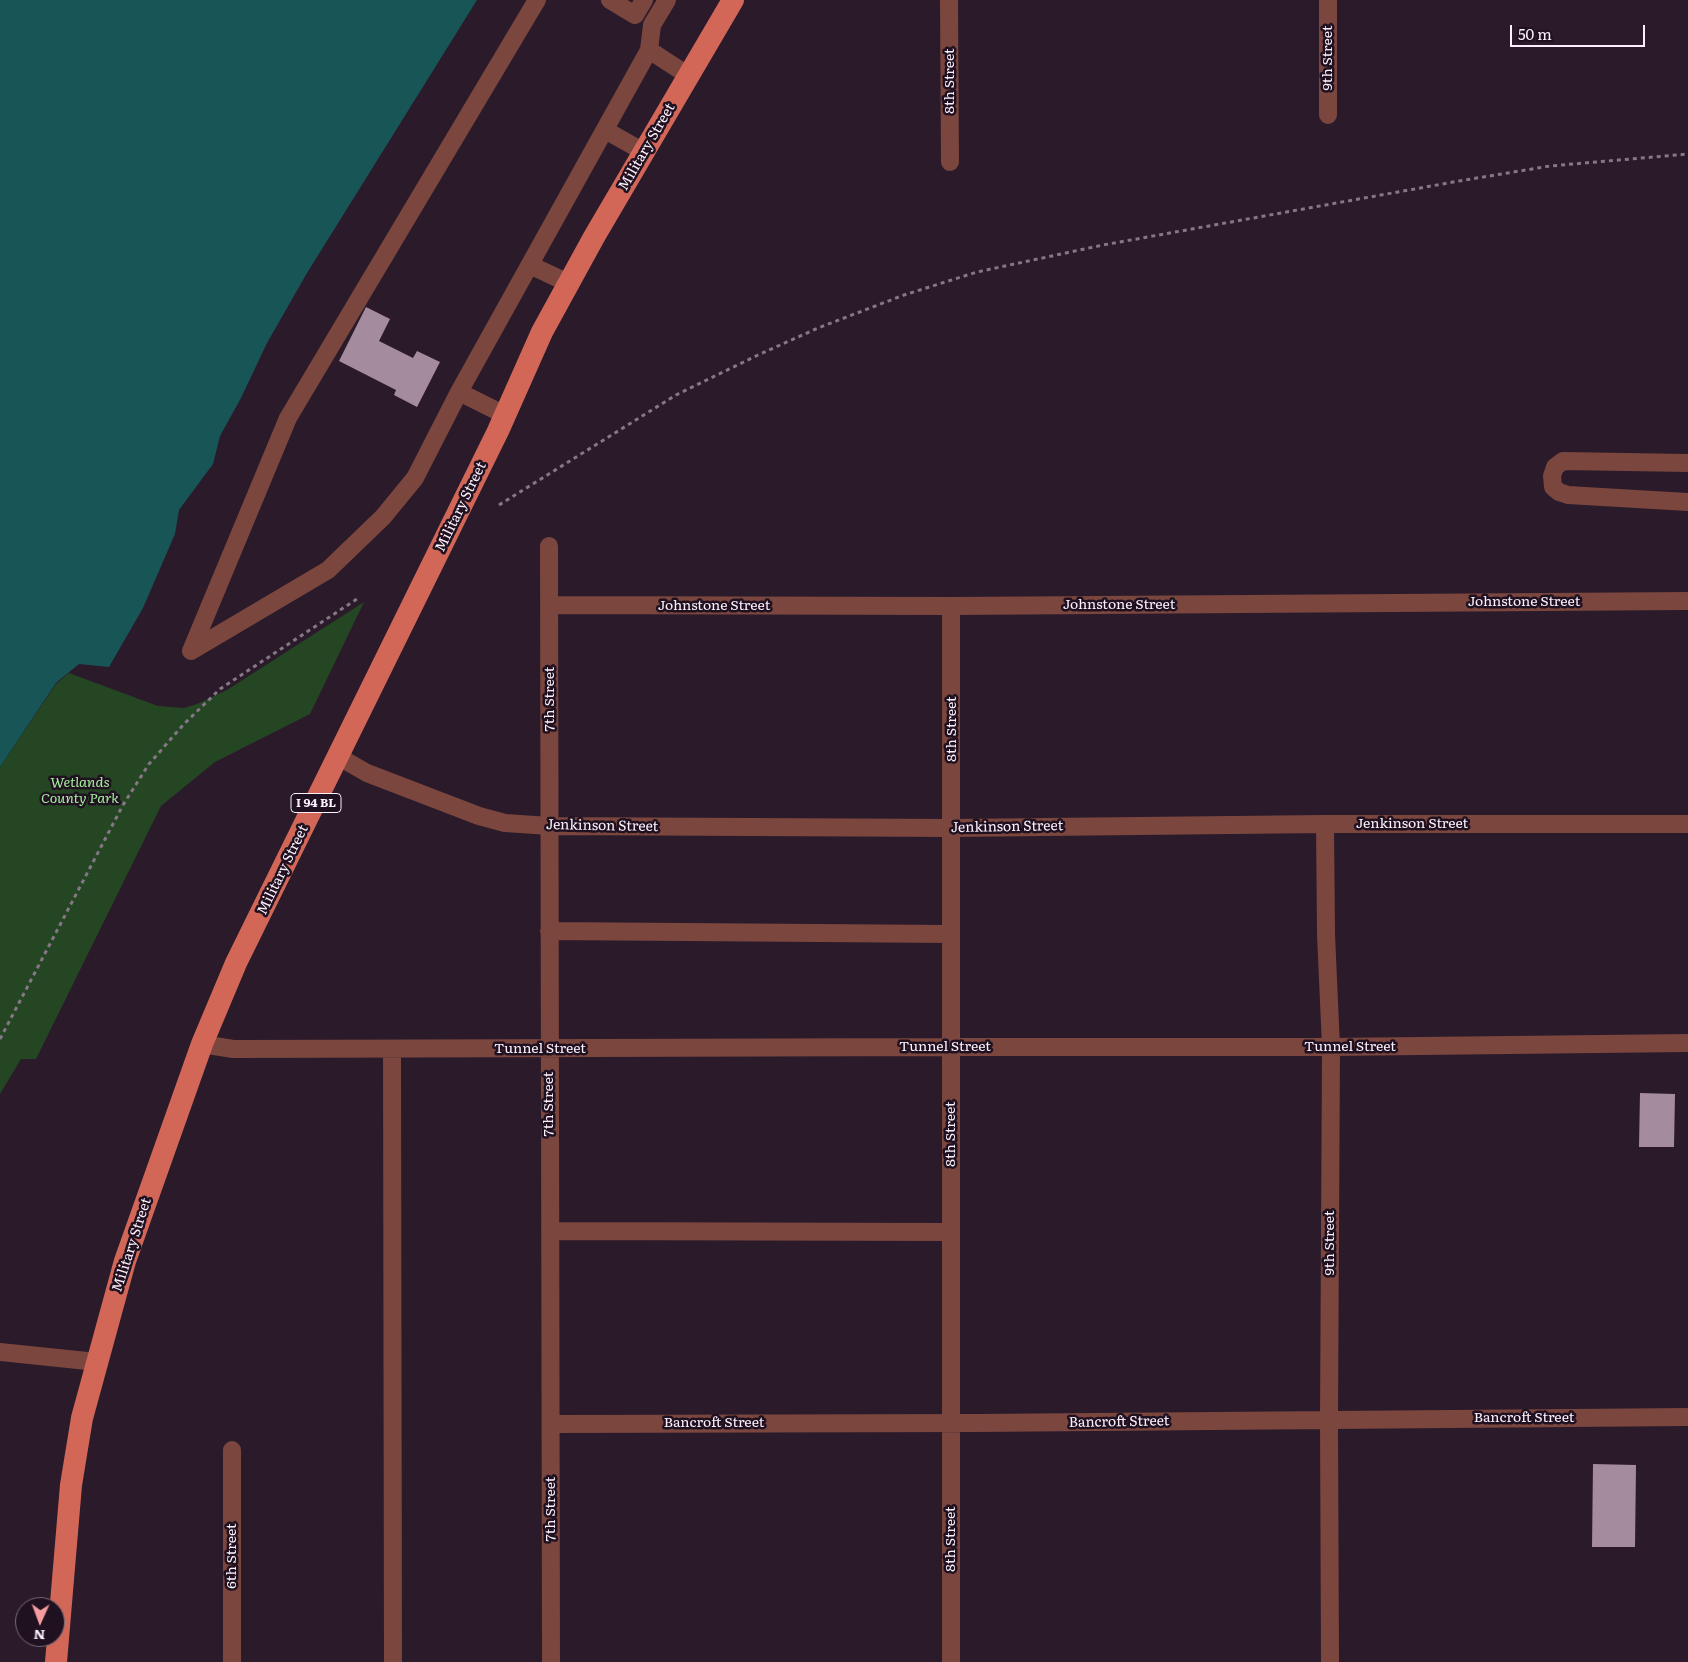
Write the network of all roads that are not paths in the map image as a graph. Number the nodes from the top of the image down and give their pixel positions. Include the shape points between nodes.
1 (537, 0) edge
2 (610, 0) edge
3 (644, 0) edge
4 (667, 0) edge
5 (733, 0) edge
6 (950, 0) edge
7 (1328, 0) edge
8 (649, 50) junction
9 (689, 76) junction
10 (1328, 115) dead end
11 (605, 130) junction
12 (644, 152) junction
13 (950, 162) dead end
14 (530, 265) junction
15 (568, 283) junction
16 (459, 392) junction
17 (505, 415) junction
18 (1688, 463) edge
19 (1688, 502) edge
20 (549, 546) dead end
21 (1688, 601) edge
22 (550, 605) junction
23 (951, 606) junction
24 (339, 757) junction
25 (1325, 824) junction
26 (1688, 824) edge
27 (550, 826) junction
28 (952, 828) junction
29 (549, 931) junction
30 (951, 934) junction
31 (1688, 1043) edge
32 (202, 1044) junction
33 (950, 1047) junction
34 (1331, 1048) junction
35 (392, 1049) junction
36 (549, 1049) junction
37 (550, 1231) junction
38 (951, 1232) junction
39 (0, 1352) edge
40 (97, 1362) junction
41 (1688, 1417) edge
42 (1329, 1420) junction
43 (951, 1423) junction
44 (550, 1424) junction
45 (232, 1450) dead end
46 (56, 1662) edge
47 (232, 1662) edge
48 (393, 1662) edge
49 (551, 1662) edge
50 (951, 1662) edge
51 (1330, 1662) edge

1 - 16 street via 288,418 191,650 328,570 356,544 415,478
2 - 3 street via 635,15
4 - 8 street via 652,25
5 - 9 main road, Military Street / I 94 BL
6 - 13 street, 8th Street
7 - 10 street, 9th Street
8 - 9 street
8 - 11 street
9 - 12 main road, Military Street / I 94 BL
11 - 12 street
11 - 14 street
12 - 15 main road, Military Street / I 94 BL
14 - 15 street
14 - 16 street
15 - 17 main road, Military Street / I 94 BL
16 - 17 street
17 - 24 main road, Military Street / I 94 BL
18 - 19 street via 1562,461 1552,476 1554,487 1568,495
20 - 22 street, 7th Street
21 - 23 street, Johnstone Street
22 - 23 street, Johnstone Street
22 - 27 street, 7th Street
23 - 28 street, 8th Street
24 - 27 street, Jenkinson Street via 367,773 480,816 505,823
24 - 32 main road, Military Street / I 94 BL via 236,963
25 - 26 street, Jenkinson Street
25 - 28 street, Jenkinson Street
25 - 34 street, 9th Street
27 - 28 street, Jenkinson Street
27 - 29 street, 7th Street
28 - 30 street, 8th Street
29 - 30 street
29 - 36 street, 7th Street
30 - 33 street, 8th Street
31 - 34 street, Tunnel Street
32 - 35 street, Tunnel Street via 234,1050
32 - 40 main road, Military Street / I 94 BL via 125,1261
33 - 34 street, Tunnel Street
33 - 36 street, Tunnel Street
33 - 38 street, 8th Street
34 - 42 street, 9th Street
35 - 36 street, Tunnel Street
35 - 48 street
36 - 37 street, 7th Street
37 - 38 street
37 - 44 street, 7th Street
38 - 43 street, 8th Street
39 - 40 street
40 - 46 main road, Military Street / I 94 BL via 82,1418 71,1485
41 - 42 street, Bancroft Street
42 - 43 street, Bancroft Street
42 - 51 street, 9th Street
43 - 44 street, Bancroft Street
43 - 50 street, 8th Street
44 - 49 street, 7th Street
45 - 47 street, 6th Street

